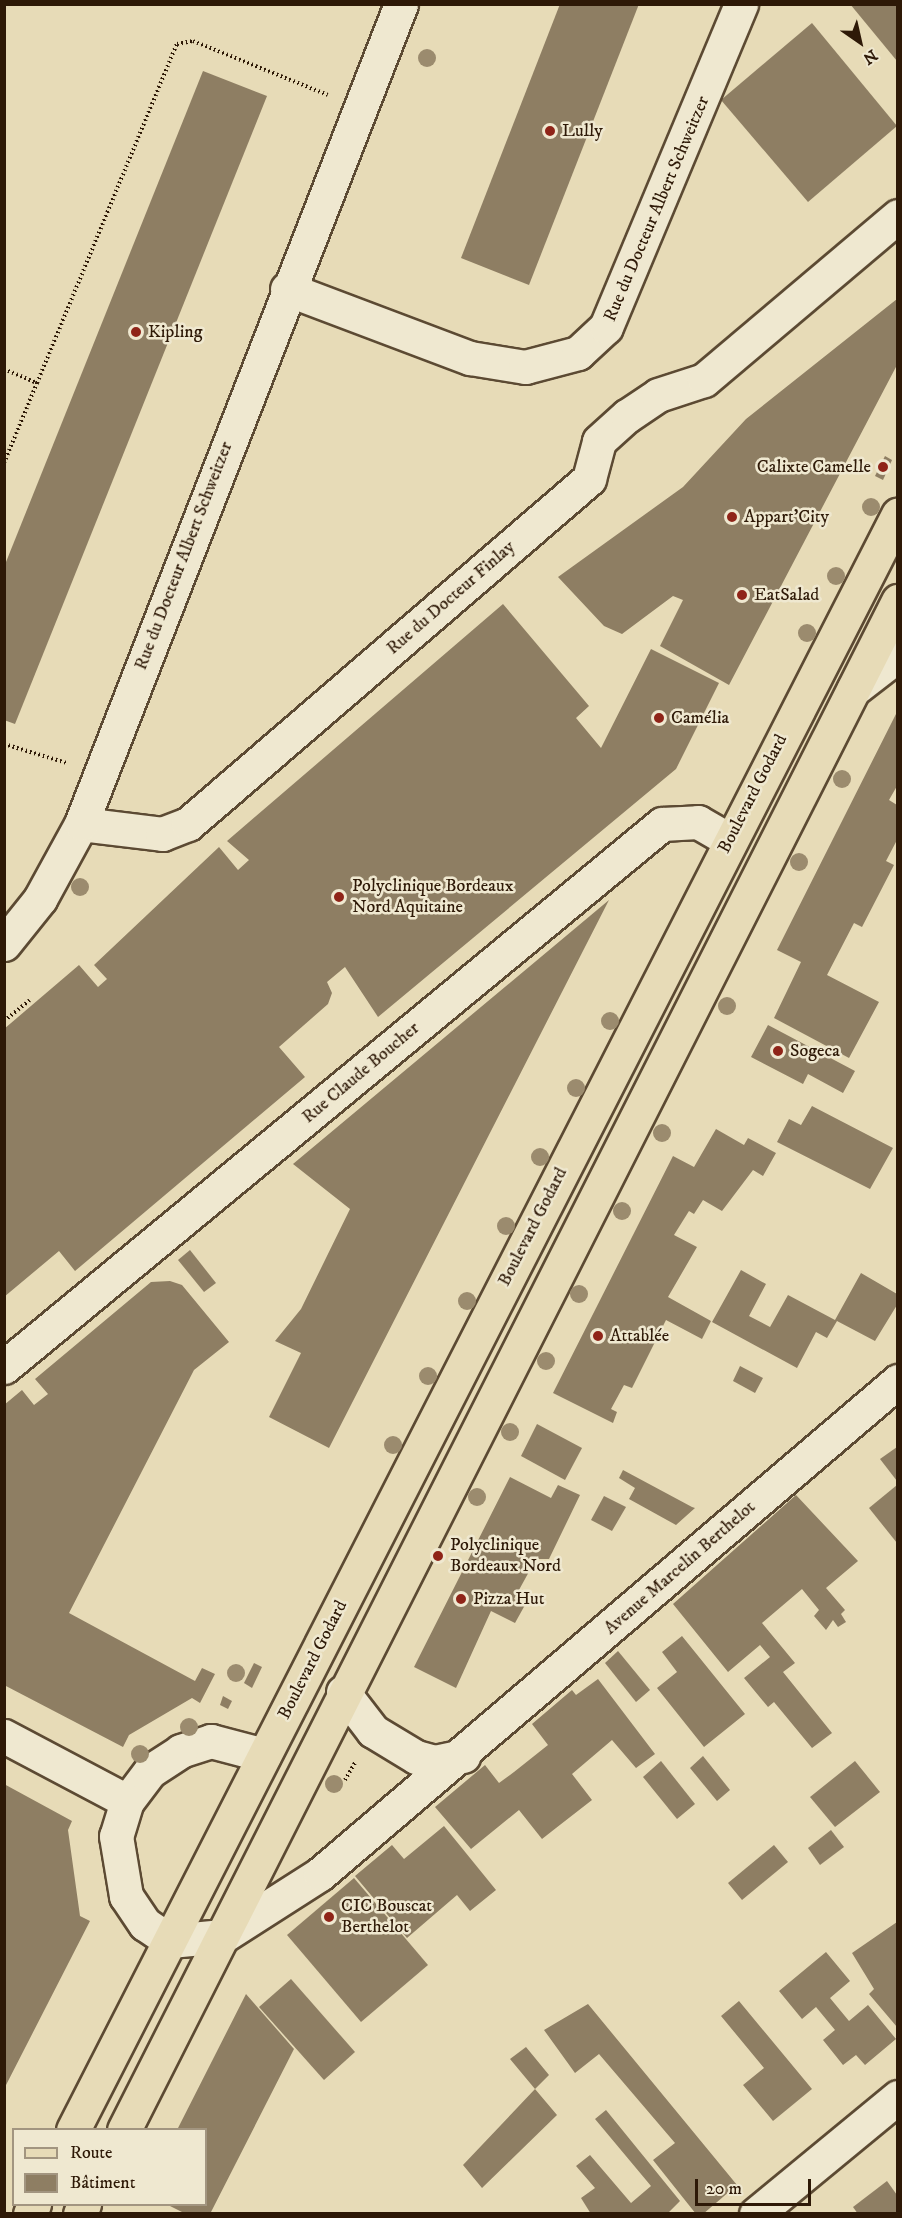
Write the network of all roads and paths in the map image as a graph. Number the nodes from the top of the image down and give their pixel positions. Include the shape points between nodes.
1 (741, 4) edge
2 (397, 6) edge
3 (359, 108) junction
4 (897, 216) edge
5 (287, 289) junction
6 (4, 369) edge
7 (37, 383) junction
8 (4, 463) edge
9 (897, 514) edge
10 (897, 602) edge
11 (897, 655) edge
12 (854, 688) junction
13 (4, 744) edge
14 (86, 770) junction
15 (81, 824) junction
16 (729, 840) junction
17 (4, 944) edge
18 (30, 1000) dead end
19 (4, 1021) edge
20 (9, 1025) dead end
21 (4, 1367) edge
22 (897, 1381) edge
23 (343, 1692) junction
24 (4, 1736) edge
25 (264, 1755) junction
26 (463, 1756) junction
27 (127, 1801) junction
28 (223, 1936) junction
29 (170, 1941) junction
30 (897, 2097) edge
31 (74, 2128) edge
32 (125, 2128) edge
33 (756, 2214) edge

1 - 5 street, Rue du Docteur Albert Schweitzer via 606,327 578,353 525,367 470,358
2 - 3 street, Rue du Docteur Albert Schweitzer
3 - 5 street, Rue du Docteur Albert Schweitzer
3 - 7 path via 193,40 177,44
4 - 15 street, Rue du Docteur Finlay via 704,380 658,395 627,416 599,441 590,479 188,824 162,834
5 - 14 street, Rue du Docteur Albert Schweitzer
6 - 7 path
7 - 8 path
9 - 16 main road, Boulevard Godard
10 - 12 main road
11 - 12 street
12 - 23 main road
13 - 14 path
14 - 15 street, Rue du Docteur Albert Schweitzer
15 - 17 street via 40,899
16 - 21 street, Rue Claude Boucher via 698,822 662,824
16 - 25 main road, Boulevard Godard
18 - 19 path
19 - 20 path
22 - 26 street, Avenue Marcelin Berthelot
23 - 26 street, Avenue Marcelin Berthelot via 373,1731 416,1757 435,1762
23 - 28 main road
24 - 27 street
25 - 27 street via 237,1744 201,1744 150,1771
25 - 29 main road, Boulevard Godard
26 - 28 street, Avenue Marcelin Berthelot via 320,1874
27 - 29 street via 116,1836 123,1888 145,1924
28 - 29 street
28 - 32 main road
29 - 31 main road, Boulevard Godard
30 - 33 street

